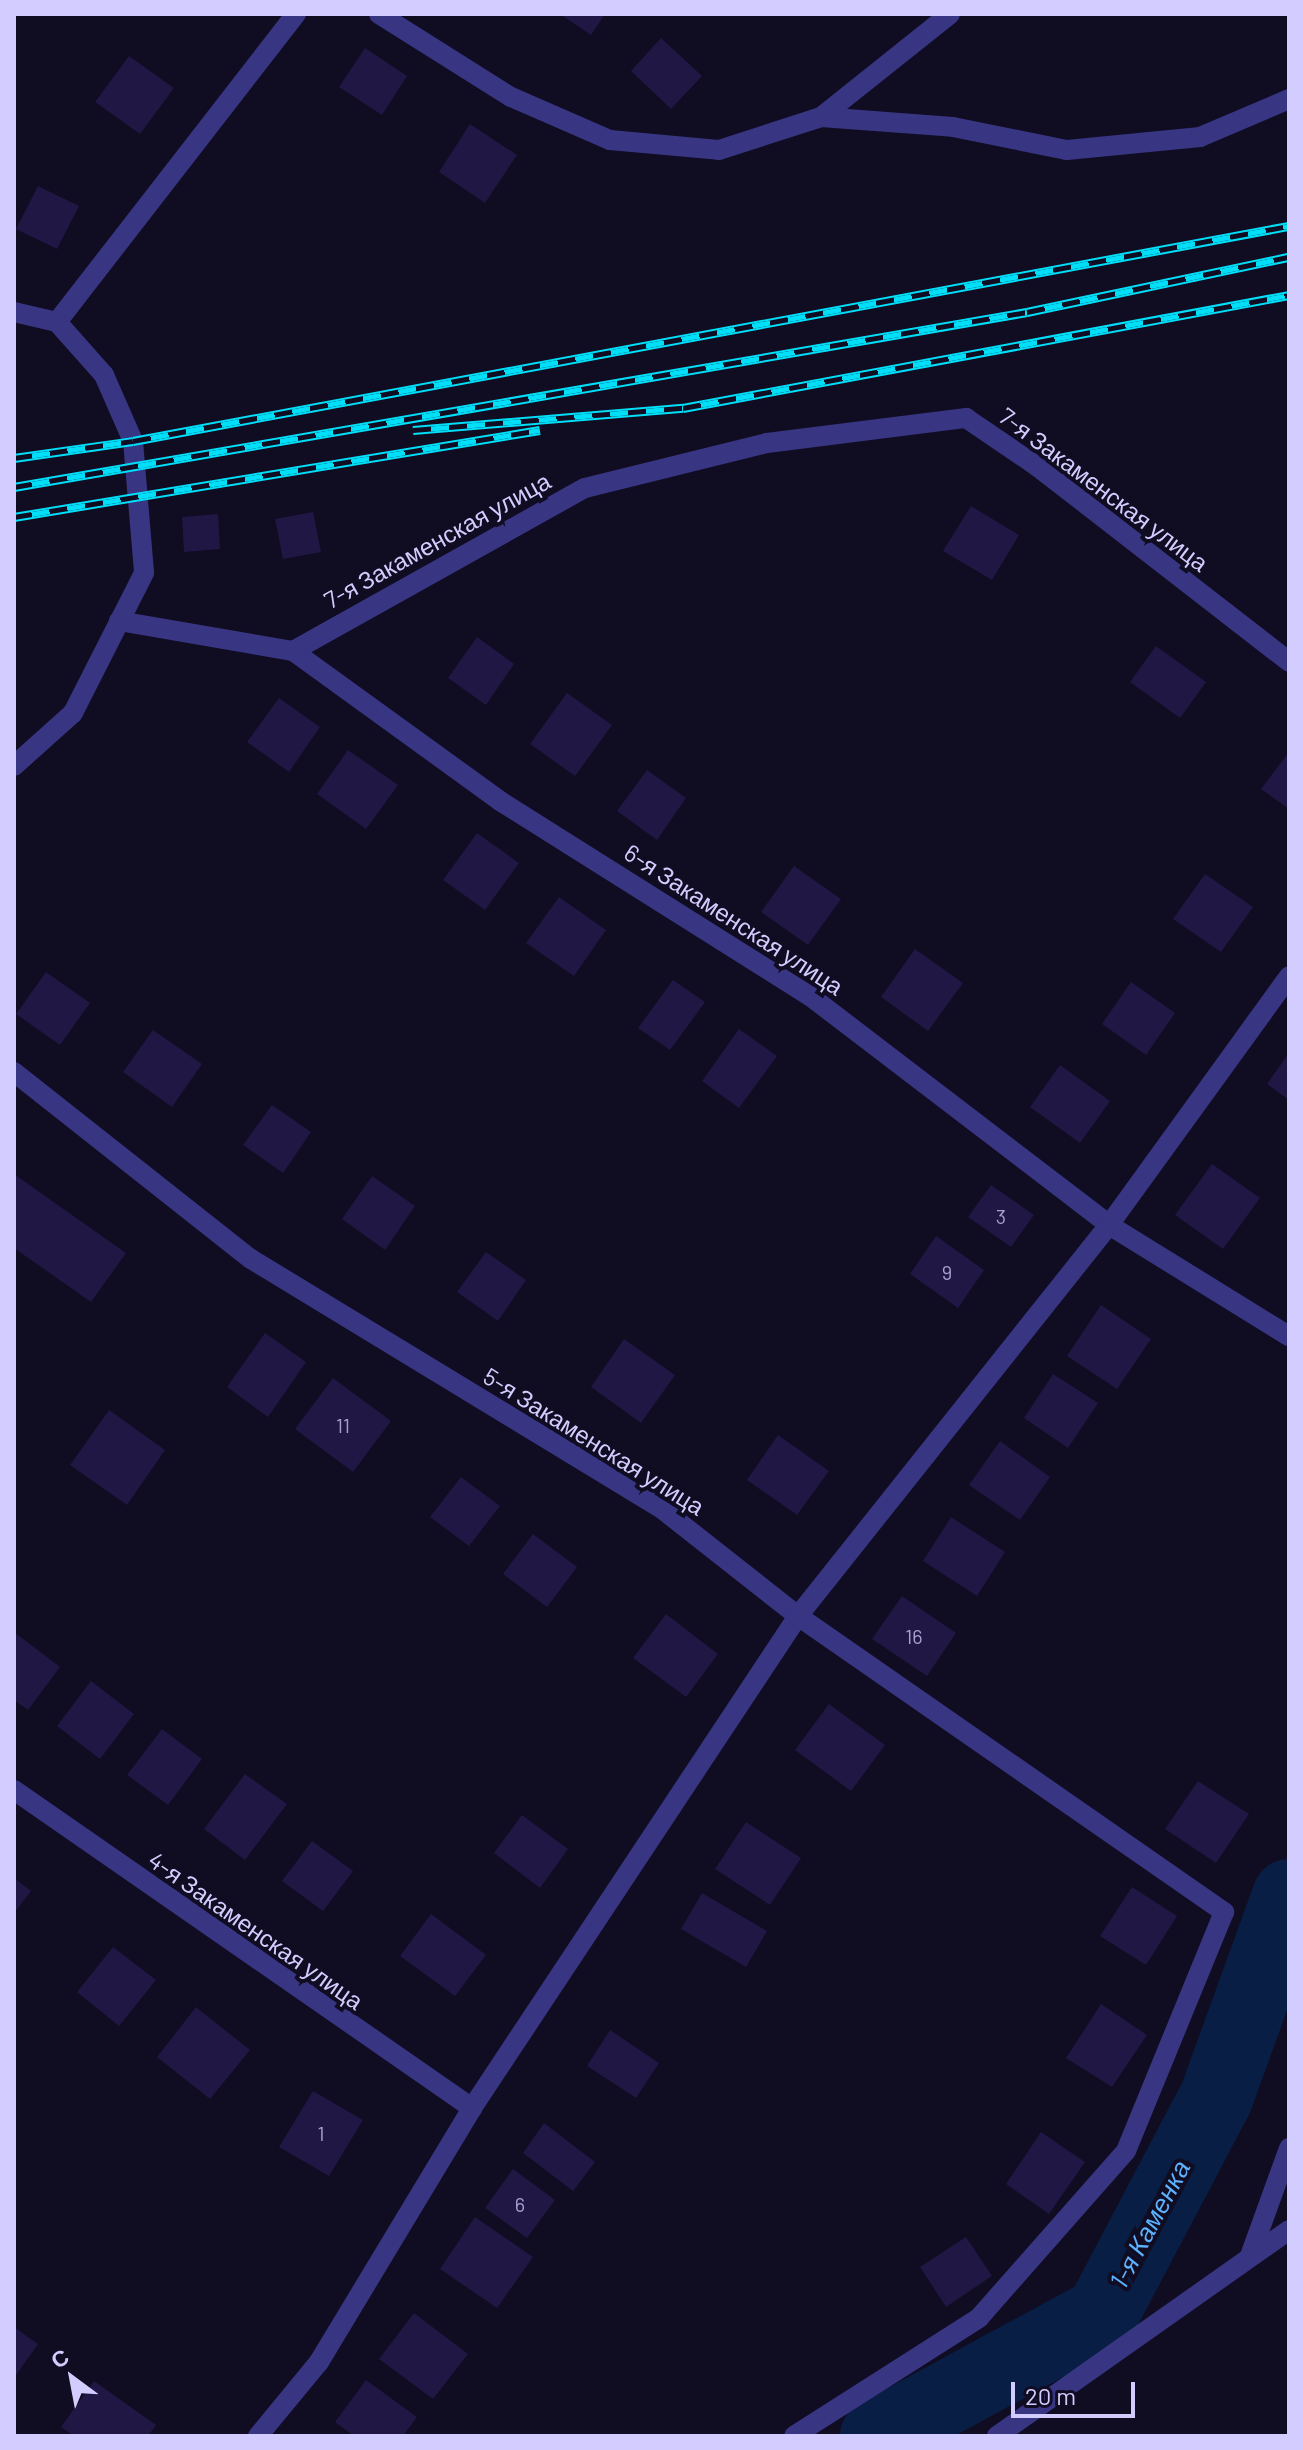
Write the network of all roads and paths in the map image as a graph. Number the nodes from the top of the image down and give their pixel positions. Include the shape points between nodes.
1 (296, 14) edge
2 (379, 14) edge
3 (950, 14) edge
4 (1289, 99) edge
5 (821, 117) junction
6 (14, 312) edge
7 (57, 322) junction
8 (119, 621) junction
9 (293, 651) junction
10 (1289, 662) edge
11 (14, 766) edge
12 (1289, 976) edge
13 (14, 1072) edge
14 (1109, 1225) junction
15 (1289, 1336) edge
16 (798, 1616) junction
17 (14, 1790) edge
18 (472, 2108) junction
19 (1289, 2148) edge
20 (1289, 2230) edge
21 (1250, 2256) junction
22 (258, 2436) edge
23 (794, 2436) edge
24 (997, 2436) edge

1 - 7 street
2 - 5 street via 511,97 610,140 719,150
3 - 5 street
4 - 5 street via 1200,137 1067,150 953,127
6 - 7 street
7 - 8 street via 104,375 133,441 144,573
8 - 9 street, 6-я Закаменская улица
8 - 11 street via 73,713
9 - 10 street, 7-я Закаменская улица via 585,488 767,443 966,418 1038,467
9 - 14 street, 6-я Закаменская улица via 500,801 810,996
12 - 14 street
13 - 16 street, 5-я Закаменская улица via 251,1259 662,1509
14 - 15 street, 6-я Закаменская улица
14 - 16 street
16 - 18 street
16 - 23 street, 5-я Закаменская улица via 1224,1912 1126,2151 979,2318
17 - 18 street, 4-я Закаменская улица
18 - 22 street via 319,2362
19 - 21 street
20 - 21 street
21 - 24 street

